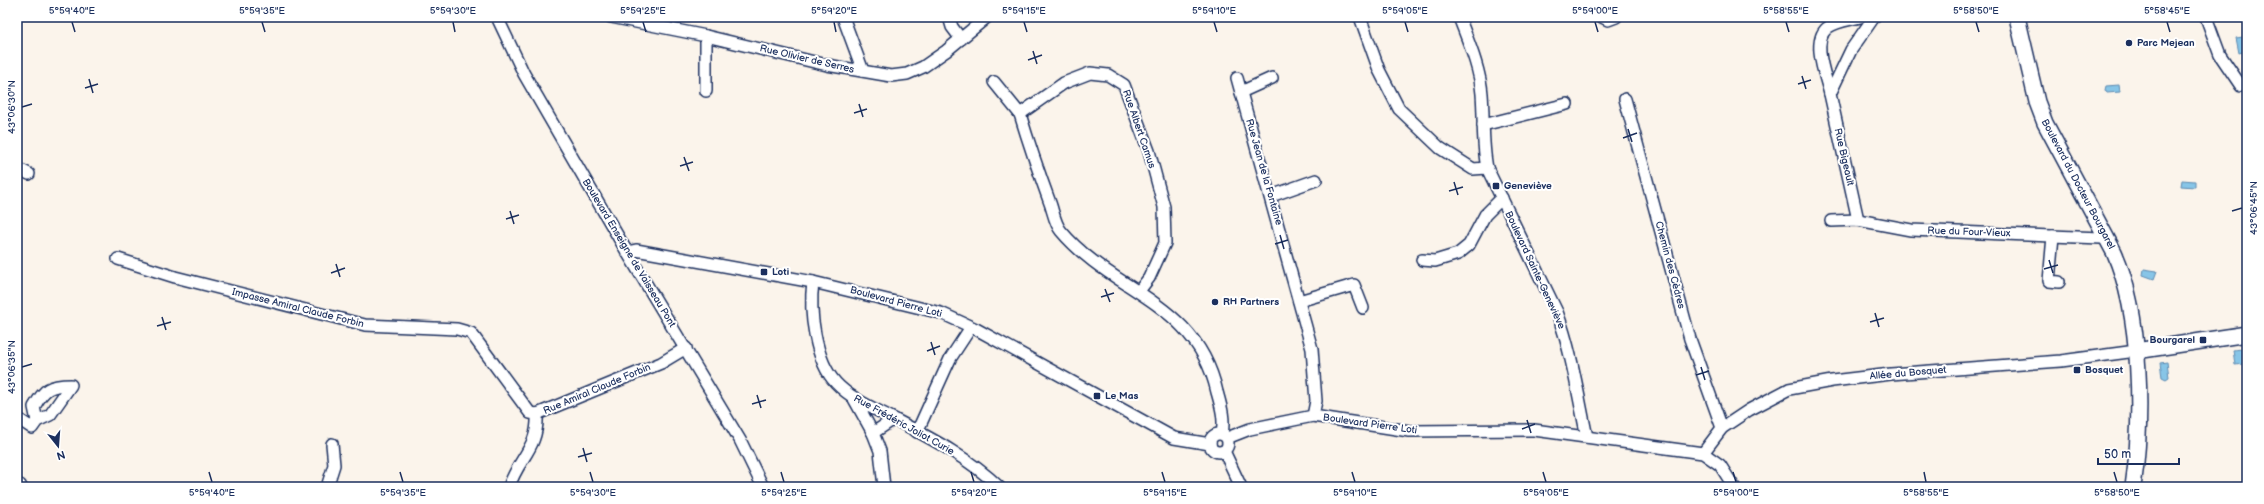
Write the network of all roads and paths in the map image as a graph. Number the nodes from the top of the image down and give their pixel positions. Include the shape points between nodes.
1 (497, 17) edge
2 (611, 17) edge
3 (843, 17) edge
4 (949, 17) edge
5 (987, 17) edge
6 (1360, 17) edge
7 (1459, 17) edge
8 (1602, 17) edge
9 (1616, 17) edge
10 (1860, 17) edge
11 (1874, 17) edge
12 (2017, 17) edge
13 (2206, 17) edge
14 (706, 36) junction
15 (960, 39) junction
16 (863, 71) junction
17 (1238, 78) dead end
18 (1272, 78) dead end
19 (994, 82) dead end
20 (2241, 86) dead end
21 (706, 91) dead end
22 (1241, 92) junction
23 (1830, 94) junction
24 (1625, 99) dead end
25 (1567, 104) dead end
26 (1020, 114) junction
27 (1483, 125) junction
28 (17, 168) edge
29 (1487, 168) junction
30 (29, 174) dead end
31 (1316, 180) dead end
32 (1271, 196) junction
33 (1502, 198) junction
34 (1858, 220) junction
35 (1831, 221) dead end
36 (2053, 236) junction
37 (2106, 236) junction
38 (627, 252) junction
39 (118, 259) dead end
40 (1422, 260) dead end
41 (814, 282) junction
42 (2059, 282) dead end
43 (1139, 291) junction
44 (1300, 301) junction
45 (1363, 308) dead end
46 (971, 327) junction
47 (2247, 334) edge
48 (686, 348) junction
49 (2136, 351) junction
50 (852, 397) junction
51 (537, 414) junction
52 (1314, 416) junction
53 (17, 418) edge
54 (894, 419) junction
55 (34, 424) dead end
56 (1722, 428) junction
57 (917, 432) junction
58 (873, 433) junction
59 (1224, 436) junction
60 (1587, 437) junction
61 (332, 444) dead end
62 (1210, 444) junction
63 (1224, 451) junction
64 (1703, 453) junction
65 (17, 487) edge
66 (22, 487) edge
67 (327, 487) edge
68 (509, 487) edge
69 (763, 487) edge
70 (884, 487) edge
71 (999, 487) edge
72 (1241, 487) edge
73 (1734, 487) edge
74 (2133, 487) edge

1 - 38 street, Boulevard Enseigne de Vaisseau Pont via 524,74
2 - 14 street, Rue Olivier de Serres
3 - 16 street
4 - 15 street
5 - 15 street, Rue Olivier de Serres
6 - 29 street via 1379,70 1399,109 1440,148 1473,169
7 - 27 street, Boulevard Sainte-Geneviève via 1479,76
8 - 9 street via 1608,20
10 - 23 street, Rue Bigeault via 1826,29 1820,41 1820,52
11 - 23 street via 1851,50
12 - 37 main road, Boulevard du Docteur Bourgarel via 2037,102 2045,123
13 - 20 street via 2220,55
14 - 16 street, Rue Olivier de Serres
14 - 21 street
15 - 16 street, Rue Olivier de Serres via 923,67 907,74 892,76
17 - 22 street, Rue Jean de la Fontaine
18 - 22 street
19 - 26 street
22 - 32 street, Rue Jean de la Fontaine
23 - 34 street, Rue Bigeault
24 - 56 street, Chemin des Cèdres via 1690,339
25 - 27 street
26 - 43 street via 1059,230 1083,254
26 - 43 street, Rue Albert Camus via 1064,83 1090,73 1108,75 1124,85 1149,150 1164,206 1164,243 1149,278
27 - 29 street, Boulevard Sainte-Geneviève
28 - 30 street
29 - 33 street, Boulevard Sainte-Geneviève
31 - 32 street
32 - 44 street, Rue Jean de la Fontaine
33 - 40 street via 1485,215 1469,244 1458,254 1435,261
33 - 60 street, Boulevard Sainte-Geneviève via 1557,312 1572,360
34 - 35 street, Rue du Four-Vieux
34 - 36 street, Rue du Four-Vieux via 1911,230
36 - 37 street, Rue du Four-Vieux
36 - 42 street via 2049,281
37 - 49 main road, Boulevard du Docteur Bourgarel via 2123,276 2131,309
38 - 41 street, Boulevard Pierre Loti via 651,252
38 - 48 street, Boulevard Enseigne de Vaisseau Pont
39 - 51 street, Impasse Amiral Claude Forbin via 175,277 365,325 457,329 471,333 530,413
41 - 46 street, Boulevard Pierre Loti via 941,313
41 - 50 street, Rue Frédéric Joliot Curie via 813,305 818,351 836,383
43 - 59 street via 1186,328 1197,343 1215,383 1224,421
44 - 45 street via 1354,285
44 - 52 street, Rue Jean de la Fontaine via 1312,349 1316,401
46 - 57 street via 950,359
46 - 62 street, Boulevard Pierre Loti via 1174,438
47 - 49 main road
48 - 51 street, Rue Amiral Claude Forbin via 660,363
48 - 69 street, Boulevard Enseigne de Vaisseau Pont via 740,440
49 - 56 street, Allée du Bosquet via 2061,361 1832,381 1789,389 1748,410
49 - 74 main road, Boulevard du Docteur Bourgarel via 2138,430
50 - 54 street, Rue Frédéric Joliot Curie
50 - 58 street
51 - 68 street, Rue Amiral Claude Forbin via 538,428 531,448 513,473
52 - 59 street, Boulevard Pierre Loti
52 - 60 street, Boulevard Pierre Loti via 1409,432 1534,430
53 - 55 street
54 - 57 street, Rue Frédéric Joliot Curie
54 - 58 street
56 - 64 street, Allée du Bosquet
57 - 71 street, Rue Frédéric Joliot Curie via 974,465
58 - 70 street via 880,451
59 - 62 street via 1213,436
59 - 63 street via 1228,445
60 - 64 street
61 - 67 street via 334,465
62 - 63 street via 1216,452
63 - 72 street
64 - 73 street via 1720,465
65 - 66 street

